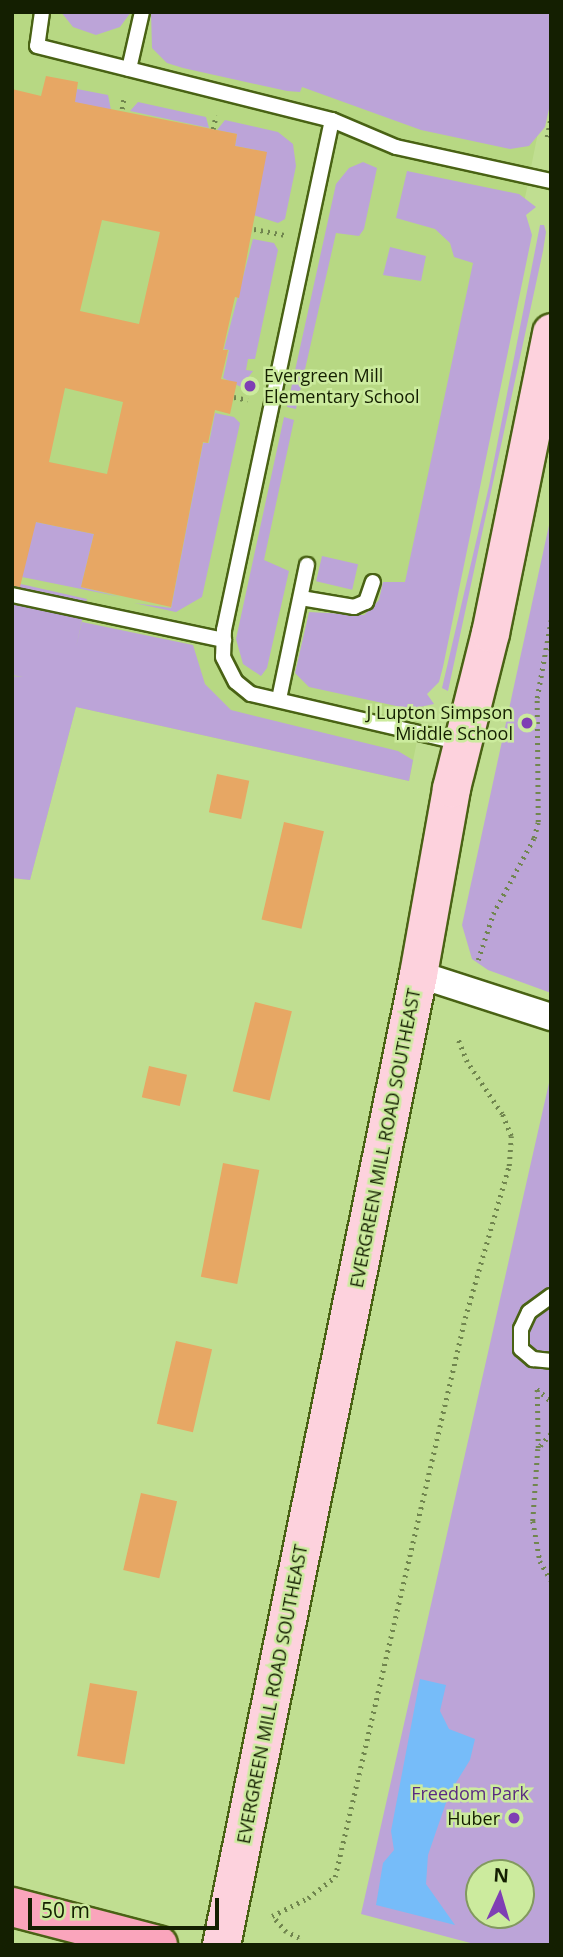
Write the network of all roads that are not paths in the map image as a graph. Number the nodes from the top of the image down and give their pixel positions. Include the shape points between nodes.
1 (42, 12) edge
2 (142, 12) edge
3 (129, 69) junction
4 (332, 120) junction
5 (551, 181) edge
6 (551, 332) edge
7 (307, 565) dead end
8 (373, 582) dead end
9 (12, 595) edge
10 (301, 598) junction
11 (224, 640) junction
12 (279, 699) junction
13 (463, 743) junction
14 (418, 975) junction
15 (551, 1017) edge
16 (551, 1296) edge
17 (551, 1361) edge
18 (12, 1907) edge
19 (158, 1945) edge
20 (221, 1945) edge

1 - 3 lane via 37,46
2 - 3 lane
3 - 4 lane
4 - 5 lane via 396,147
4 - 11 lane
6 - 13 main road, EVERGREEN MILL ROAD SOUTHEAST
7 - 10 lane
8 - 10 lane via 366,602 354,607
9 - 11 lane
10 - 12 lane
11 - 12 lane via 223,657 236,682 251,694
12 - 13 lane
13 - 14 main road, EVERGREEN MILL ROAD SOUTHEAST
14 - 15 street
14 - 20 main road, EVERGREEN MILL ROAD SOUTHEAST
16 - 17 lane via 529,1312 521,1329 521,1349 533,1359
18 - 19 main road

